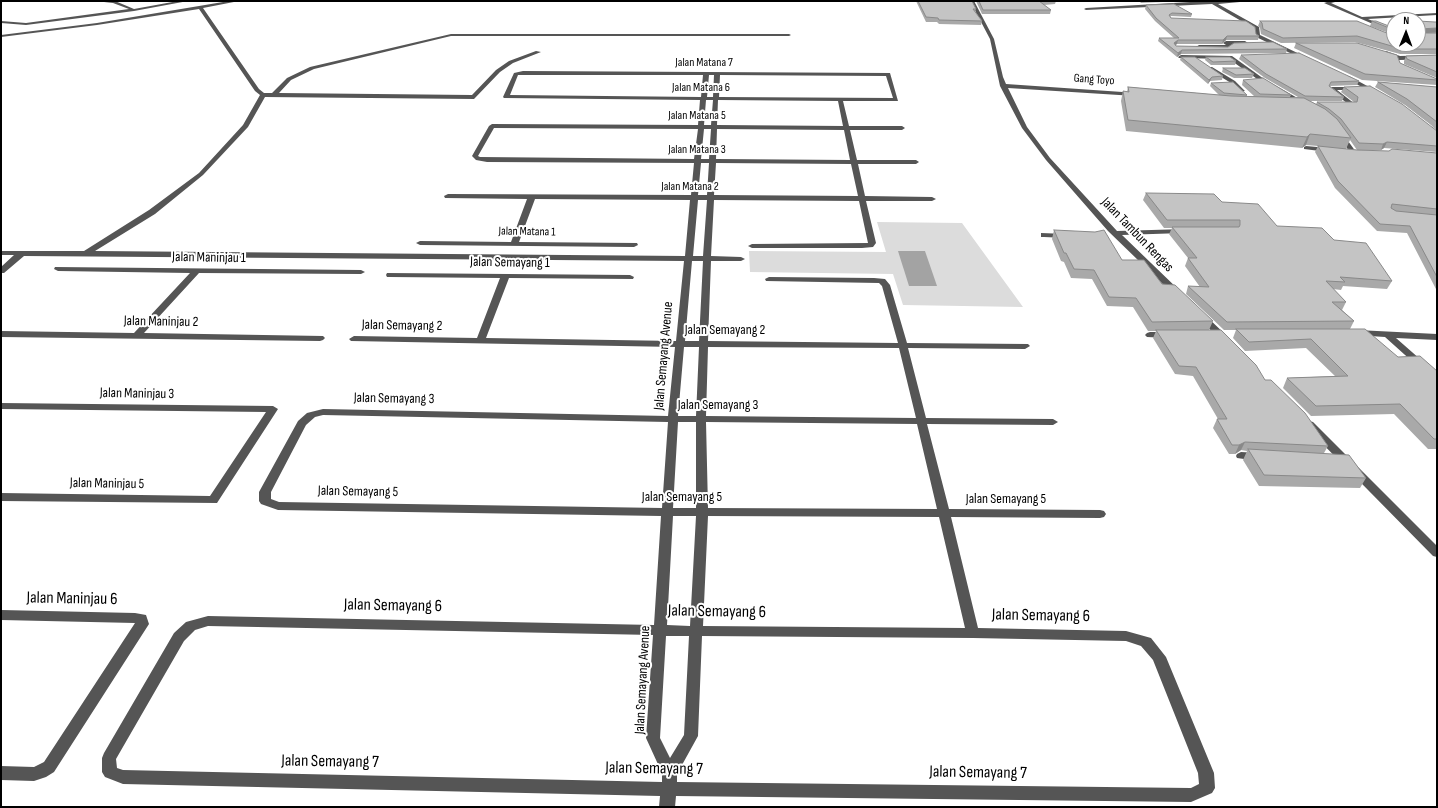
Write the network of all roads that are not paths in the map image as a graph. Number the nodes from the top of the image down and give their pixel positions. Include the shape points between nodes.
1 (97, 1) edge
2 (186, 1) edge
3 (237, 1) edge
4 (972, 1) edge
5 (1249, 1) edge
6 (1337, 1) edge
7 (116, 2) edge
8 (1212, 2) edge
9 (201, 8) junction
10 (1086, 9) dead end
11 (134, 10) junction
12 (1437, 14) edge
13 (1361, 18) junction
14 (1, 22) edge
15 (1235, 22) edge
16 (1247, 22) junction
17 (1262, 23) edge
18 (1356, 23) edge
19 (1370, 28) edge
20 (1386, 29) edge
21 (789, 35) dead end
22 (1, 36) edge
23 (1230, 36) edge
24 (1241, 43) junction
25 (1248, 43) edge
26 (1256, 43) edge
27 (1273, 43) junction
28 (1281, 46) junction
29 (1294, 46) edge
30 (1191, 47) edge
31 (538, 52) dead end
32 (1380, 52) edge
33 (1298, 55) junction
34 (1285, 56) edge
35 (1181, 57) edge
36 (1195, 57) junction
37 (1230, 57) junction
38 (1237, 57) edge
39 (1437, 57) edge
40 (1398, 58) junction
41 (1312, 61) edge
42 (1398, 65) edge
43 (1210, 68) junction
44 (1224, 68) edge
45 (1231, 68) edge
46 (1245, 68) junction
47 (706, 74) junction
48 (717, 74) junction
49 (1340, 74) edge
50 (1255, 80) edge
51 (1262, 80) junction
52 (1240, 81) edge
53 (1233, 82) junction
54 (1218, 83) edge
55 (1361, 83) junction
56 (1376, 84) edge
57 (1004, 86) junction
58 (1370, 88) junction
59 (1142, 94) edge
60 (1246, 95) edge
61 (263, 96) junction
62 (274, 96) junction
63 (1383, 96) edge
64 (506, 97) joint
65 (704, 99) junction
66 (716, 99) junction
67 (840, 100) junction
68 (896, 100) joint
69 (1294, 105) edge
70 (1306, 105) junction
71 (1335, 105) edge
72 (1313, 107) edge
73 (700, 127) junction
74 (714, 127) junction
75 (846, 128) junction
76 (902, 128) dead end
77 (1336, 128) edge
78 (1306, 148) edge
79 (1354, 153) junction
80 (1362, 153) edge
81 (478, 159) joint
82 (697, 161) junction
83 (712, 161) junction
84 (854, 162) junction
85 (916, 162) dead end
86 (448, 196) dead end
87 (532, 196) junction
88 (694, 198) junction
89 (710, 198) junction
90 (863, 199) junction
91 (932, 199) dead end
92 (1193, 231) edge
93 (1113, 232) junction
94 (1044, 235) dead end
95 (1075, 236) edge
96 (420, 243) dead end
97 (514, 244) junction
98 (634, 245) dead end
99 (752, 246) dead end
100 (5, 253) edge
101 (22, 254) junction
102 (86, 254) junction
103 (688, 259) junction
104 (707, 259) junction
105 (741, 259) dead end
106 (1, 260) edge
107 (58, 269) dead end
108 (1, 271) edge
109 (196, 271) junction
110 (361, 272) dead end
111 (390, 275) dead end
112 (506, 276) junction
113 (630, 278) dead end
114 (769, 279) dead end
115 (1183, 299) edge
116 (1194, 310) edge
117 (1, 334) edge
118 (1349, 334) edge
119 (1387, 334) junction
120 (1150, 335) dead end
121 (1174, 335) edge
122 (1205, 335) edge
123 (1226, 335) junction
124 (136, 336) junction
125 (1437, 337) edge
126 (320, 338) dead end
127 (354, 339) dead end
128 (480, 341) junction
129 (680, 344) junction
130 (704, 344) junction
131 (903, 345) junction
132 (1231, 345) edge
133 (1025, 346) dead end
134 (1437, 379) edge
135 (1, 406) edge
136 (673, 419) junction
137 (701, 419) junction
138 (1305, 419) edge
139 (922, 421) junction
140 (1053, 422) dead end
141 (1241, 456) dead end
142 (1273, 458) edge
143 (1327, 460) edge
144 (1348, 461) junction
145 (1, 497) edge
146 (212, 500) joint
147 (265, 501) joint
148 (667, 512) junction
149 (702, 512) junction
150 (944, 513) junction
151 (1100, 514) dead end
152 (1437, 553) edge
153 (1, 615) edge
154 (191, 626) joint
155 (660, 629) junction
156 (697, 631) junction
157 (974, 633) junction
158 (1146, 642) joint
159 (1, 773) edge
160 (670, 773) junction
161 (669, 789) junction
162 (667, 807) edge

1 - 7 street
2 - 11 street
3 - 9 street
4 - 57 street, Jalan Tambun Rengas via 992,39 997,69
5 - 8 street
6 - 13 street via 1326,3
7 - 11 street
8 - 10 street
8 - 16 street
9 - 22 street
9 - 61 street
11 - 14 street via 26,24
12 - 13 street
13 - 20 street
15 - 16 street
16 - 17 street
16 - 27 street via 1258,29 1258,36
18 - 19 street
21 - 62 street via 451,35 312,68 289,79
23 - 24 street
24 - 25 street
24 - 30 street via 1226,43 1229,46 1227,47
26 - 27 street
27 - 28 street
28 - 29 street
28 - 33 street
31 - 62 street via 511,62 498,71 474,97
32 - 40 street
33 - 34 street
33 - 41 street
35 - 36 street
36 - 37 street
36 - 43 street
37 - 38 street
37 - 46 street
39 - 40 street
40 - 42 street
43 - 44 street
43 - 53 street
45 - 46 street
46 - 51 street
47 - 48 street, Jalan Matana 7
47 - 64 street, Jalan Matana 7 via 516,74
47 - 65 street, Jalan Semayang Avenue
48 - 66 street
48 - 68 street, Jalan Matana 7 via 888,74
49 - 55 street
50 - 51 street
51 - 70 street
52 - 53 street
53 - 54 street
53 - 60 street
55 - 56 street
55 - 58 street
57 - 59 street, Gang Toyo
57 - 93 street, Jalan Tambun Rengas via 1024,127 1048,159
58 - 63 street
58 - 71 street via 1331,89 1353,105
61 - 62 street
61 - 102 street via 246,126 201,174 152,212
64 - 65 street, Jalan Matana 6
65 - 66 street, Jalan Matana 6
65 - 73 street, Jalan Semayang Avenue
66 - 67 street, Jalan Matana 6
66 - 74 street
67 - 68 street, Jalan Matana 6
67 - 75 street
69 - 70 street
70 - 72 street
73 - 74 street, Jalan Matana 5
73 - 81 street, Jalan Matana 5 via 492,126 474,156
73 - 82 street, Jalan Semayang Avenue
74 - 75 street, Jalan Matana 5
74 - 83 street
75 - 76 street, Jalan Matana 5
75 - 84 street
77 - 79 street
78 - 79 street
79 - 80 street
81 - 82 street, Jalan Matana 3
82 - 83 street, Jalan Matana 3
82 - 88 street, Jalan Semayang Avenue
83 - 84 street, Jalan Matana 3
83 - 89 street
84 - 85 street, Jalan Matana 3
84 - 90 street
86 - 87 street, Jalan Matana 2
87 - 88 street, Jalan Matana 2
87 - 97 street
88 - 89 street, Jalan Matana 2
88 - 103 street, Jalan Semayang Avenue
89 - 90 street, Jalan Matana 2
89 - 104 street
90 - 91 street, Jalan Matana 2
90 - 99 street via 872,243 870,246
92 - 93 street
93 - 115 street, Jalan Tambun Rengas
94 - 95 street
96 - 97 street, Jalan Matana 1
97 - 98 street, Jalan Matana 1
100 - 101 street
100 - 106 street
101 - 102 street
101 - 108 street
102 - 103 street
103 - 104 street
103 - 129 street, Jalan Semayang Avenue
104 - 105 street
104 - 130 street
107 - 109 street, Jalan Maninjau 1
109 - 110 street, Jalan Maninjau 1
109 - 124 street
111 - 112 street, Jalan Semayang 1
112 - 113 street, Jalan Semayang 1
112 - 128 street
114 - 131 street via 882,281 886,285
116 - 123 street
117 - 124 street, Jalan Maninjau 2
118 - 119 street
119 - 125 street
119 - 134 street
120 - 121 street
122 - 123 street
123 - 132 street
124 - 126 street, Jalan Maninjau 2
127 - 128 street, Jalan Semayang 2
128 - 129 street, Jalan Semayang 2
129 - 130 street, Jalan Semayang 2
129 - 136 street, Jalan Semayang Avenue
130 - 131 street, Jalan Semayang 2
130 - 137 street
131 - 133 street, Jalan Semayang 2
131 - 139 street
135 - 146 street, Jalan Maninjau 3 via 273,409
136 - 137 street, Jalan Semayang 3
136 - 147 street, Jalan Semayang 3 via 323,412 311,415 302,423 265,492
136 - 148 street, Jalan Semayang Avenue
137 - 139 street, Jalan Semayang 3
137 - 149 street
138 - 144 street
139 - 140 street, Jalan Semayang 3
139 - 150 street
141 - 142 street
143 - 144 street
144 - 152 street
145 - 146 street, Jalan Maninjau 5
147 - 148 street, Jalan Semayang 5 via 278,506
148 - 149 street, Jalan Semayang 5
148 - 155 street, Jalan Semayang Avenue
149 - 150 street, Jalan Semayang 5
149 - 156 street
150 - 151 street, Jalan Semayang 5
150 - 157 street
153 - 159 street, Jalan Maninjau 6 via 141,619 142,624 49,766 34,774
154 - 155 street, Jalan Semayang 6 via 208,621
154 - 161 street, Jalan Semayang 7 via 179,637 109,758 110,772 123,777
155 - 156 street, Jalan Semayang 6
155 - 160 street, Jalan Semayang Avenue via 653,738
156 - 157 street, Jalan Semayang 6
156 - 160 street via 691,736
157 - 158 street, Jalan Semayang 6 via 1126,636
158 - 161 street, Jalan Semayang 7 via 1160,657 1206,773 1207,788 1191,795
160 - 161 street
161 - 162 street

